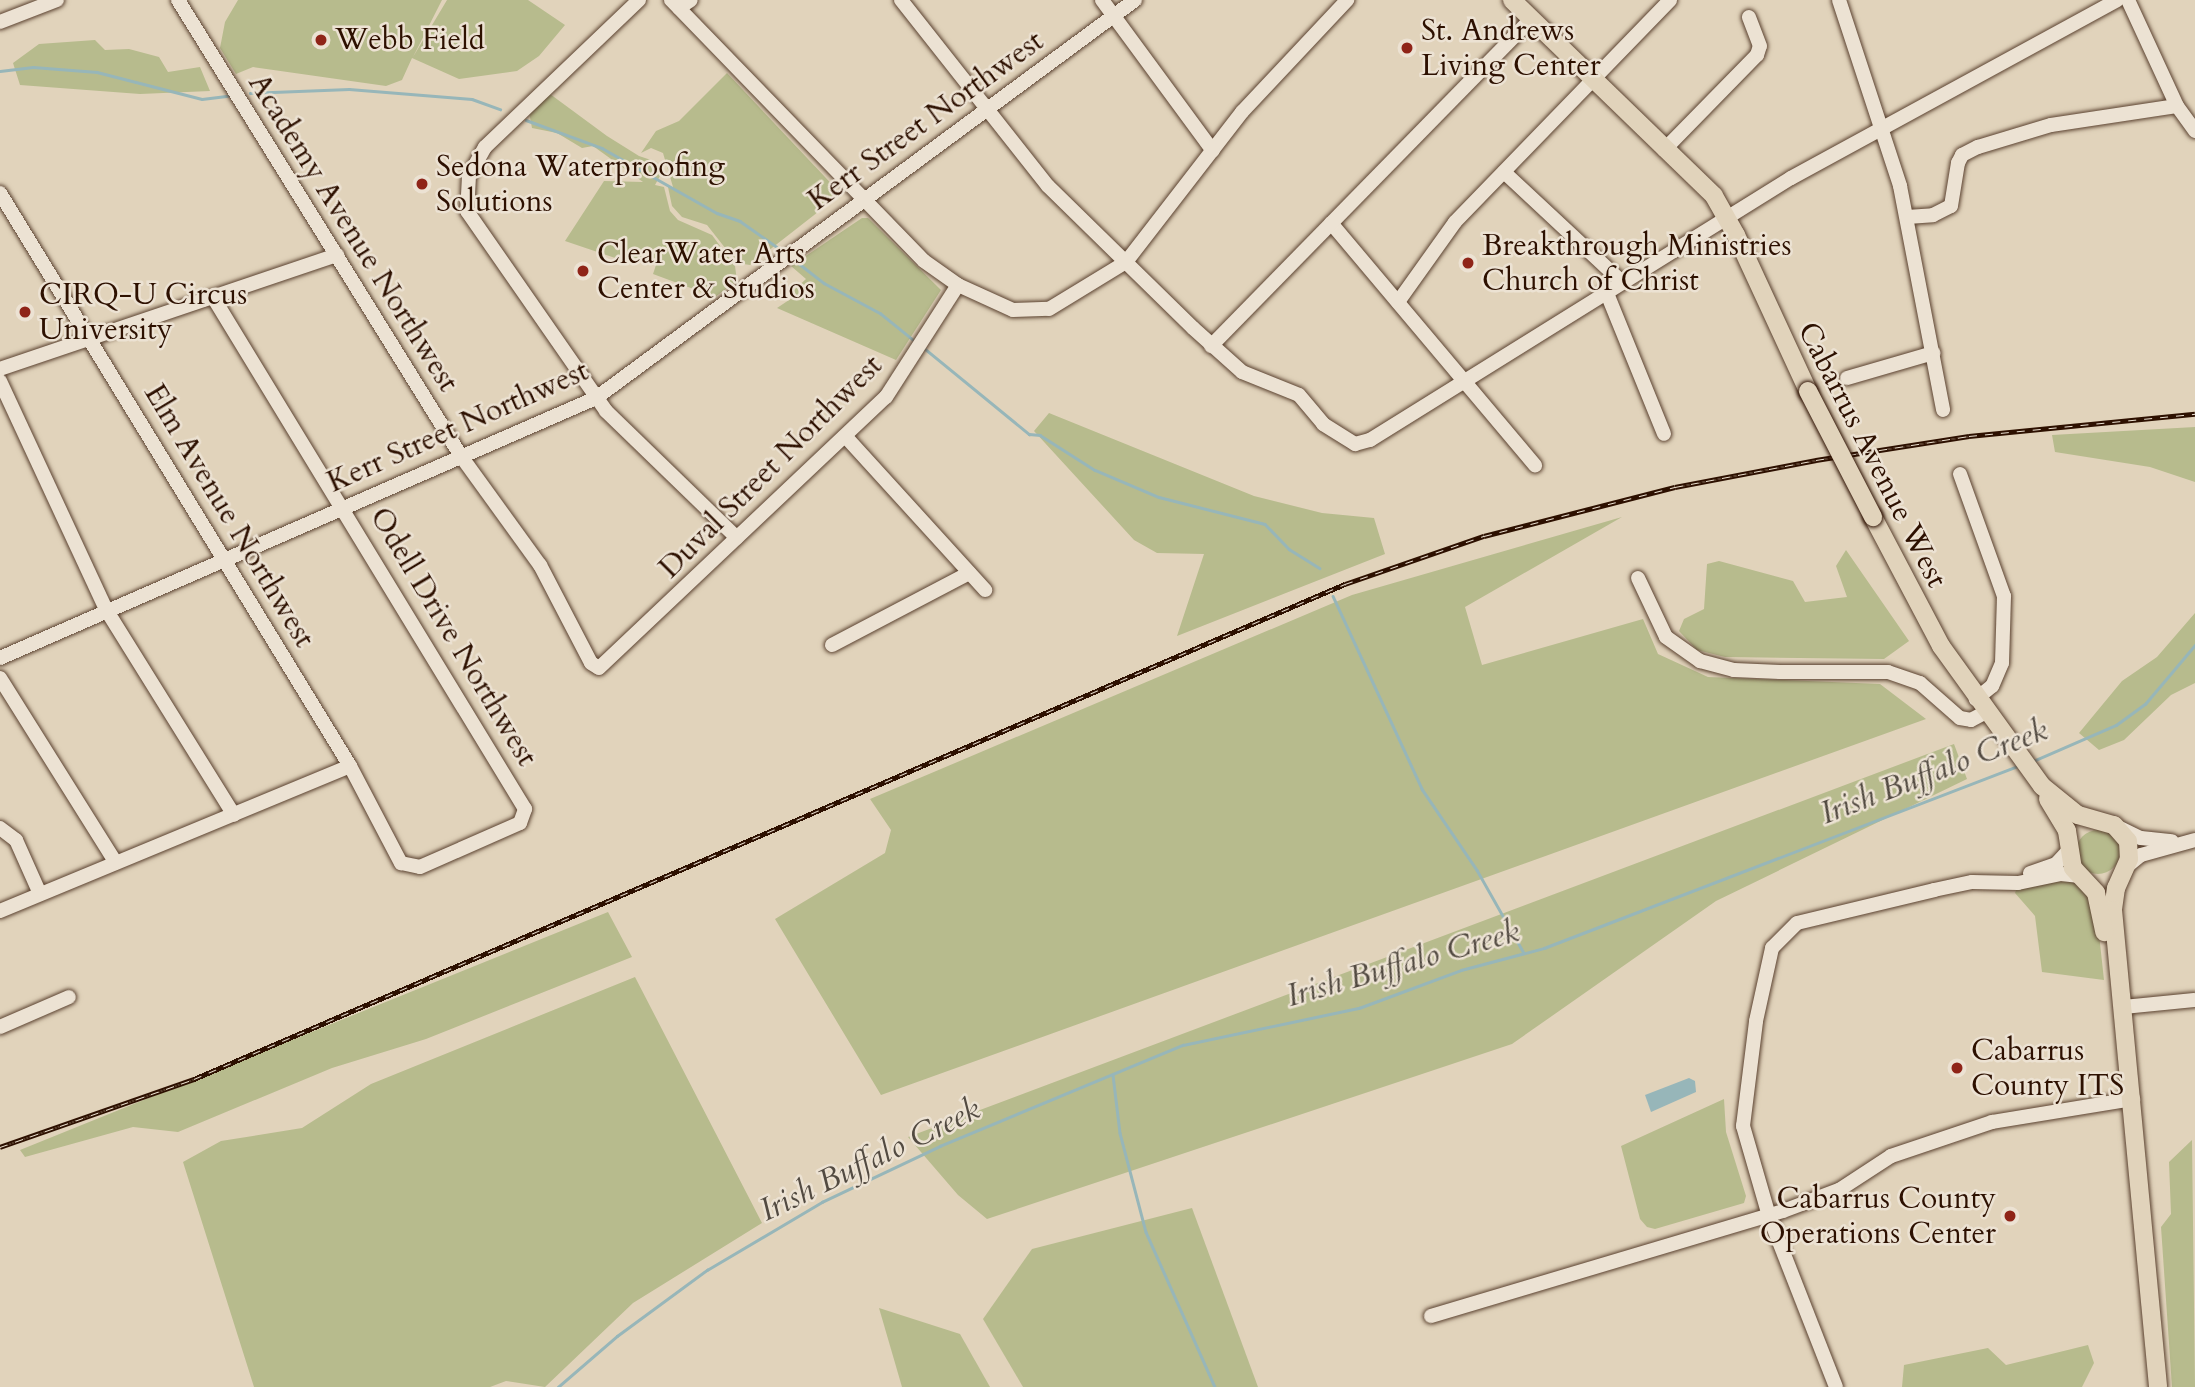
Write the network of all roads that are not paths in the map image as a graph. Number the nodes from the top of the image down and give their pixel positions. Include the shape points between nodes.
1 (12, 0) edge
2 (57, 0) edge
3 (178, 0) edge
4 (639, 0) edge
5 (901, 0) edge
6 (1102, 0) edge
7 (1135, 0) edge
8 (1347, 0) edge
9 (1670, 0) edge
10 (1839, 0) edge
11 (2117, 0) edge
12 (2128, 0) edge
13 (681, 3) edge
14 (1521, 6) edge
15 (20, 15) junction
16 (1114, 16) junction
17 (1749, 17) dead end
18 (0, 22) edge
19 (1594, 81) junction
20 (2178, 106) junction
21 (988, 110) junction
22 (1880, 127) junction
23 (2195, 131) edge
24 (1664, 150) junction
25 (1213, 151) junction
26 (1504, 172) junction
27 (0, 193) edge
28 (864, 199) junction
29 (1727, 216) junction
30 (1907, 217) junction
31 (1331, 223) junction
32 (337, 255) junction
33 (1126, 262) junction
34 (1622, 281) junction
35 (958, 285) junction
36 (1606, 291) junction
37 (213, 297) junction
38 (1398, 302) junction
39 (90, 337) junction
40 (1211, 346) junction
41 (1933, 353) junction
42 (0, 369) edge
43 (1847, 378) dead end
44 (1465, 380) junction
45 (0, 381) edge
46 (596, 398) junction
47 (1942, 410) dead end
48 (1664, 433) dead end
49 (845, 437) junction
50 (461, 456) junction
51 (1535, 465) dead end
52 (1960, 474) dead end
53 (344, 507) junction
54 (737, 538) junction
55 (225, 559) junction
56 (969, 573) junction
57 (1638, 578) dead end
58 (985, 590) dead end
59 (107, 611) junction
60 (832, 645) dead end
61 (0, 658) edge
62 (599, 668) joint
63 (0, 678) edge
64 (1981, 706) junction
65 (350, 766) junction
66 (2042, 786) junction
67 (233, 815) junction
68 (2095, 821) junction
69 (2114, 825) junction
70 (0, 828) edge
71 (2189, 841) edge
72 (2069, 849) junction
73 (116, 863) junction
74 (408, 867) joint
75 (2125, 869) junction
76 (2082, 878) junction
77 (1995, 882) junction
78 (40, 894) junction
79 (0, 911) edge
80 (68, 997) dead end
81 (2195, 1000) edge
82 (2123, 1007) junction
83 (0, 1027) edge
84 (2128, 1100) junction
85 (1769, 1216) junction
86 (1431, 1316) dead end
87 (1836, 1387) edge
88 (2147, 1387) edge
89 (2158, 1387) edge

1 - 15 street
2 - 15 street
3 - 32 street, Academy Avenue Northwest
4 - 46 street via 485,147 469,176 466,204 471,223
5 - 21 street
6 - 16 street
7 - 16 street, Kerr Street Northwest
8 - 25 street via 1242,112
9 - 19 street
10 - 22 street
11 - 22 street
12 - 20 street
13 - 28 street
14 - 19 main road, Cabarrus Avenue West
14 - 31 street
15 - 18 street
16 - 21 street, Kerr Street Northwest
16 - 25 street
17 - 24 street via 1760,46 1757,55
19 - 24 main road, Cabarrus Avenue West
19 - 26 street
20 - 23 street
20 - 30 street via 2051,125 1978,147 1962,155 1958,163 1951,206 1933,215
21 - 28 street, Kerr Street Northwest
21 - 33 street via 1048,186
22 - 29 street
22 - 30 street
24 - 29 main road, Cabarrus Avenue West via 1714,196
25 - 33 street
26 - 34 street
26 - 38 street via 1446,234
27 - 39 street, Elm Avenue Northwest
28 - 35 street via 924,261
28 - 46 street, Kerr Street Northwest
29 - 34 street
29 - 64 main road, Cabarrus Avenue West, bridge via 1808,391 1924,618
30 - 41 street
31 - 38 street
31 - 40 street
32 - 37 street
32 - 50 street, Academy Avenue Northwest
33 - 35 street via 1049,309 1003,307
33 - 40 street
34 - 36 street
35 - 49 street, Duval Street Northwest via 886,397
36 - 44 street
36 - 48 street
37 - 39 street
37 - 53 street, Odell Drive Northwest
38 - 44 street
39 - 42 street
39 - 55 street, Elm Avenue Northwest
40 - 44 street via 1242,372 1299,395 1323,424 1354,444 1370,440
41 - 43 street
41 - 47 street
44 - 51 street
45 - 59 street
46 - 50 street, Kerr Street Northwest
46 - 54 street
49 - 54 street, Duval Street Northwest
49 - 56 street
50 - 53 street, Kerr Street Northwest
50 - 62 street, Academy Avenue Northwest via 540,565 591,663
52 - 64 street via 2004,596 2002,663
53 - 55 street, Kerr Street Northwest
53 - 74 street, Odell Drive Northwest via 525,808 520,823 420,867
54 - 62 street, Duval Street Northwest
55 - 59 street, Kerr Street Northwest
55 - 65 street, Elm Avenue Northwest
56 - 58 street
56 - 60 street
57 - 64 street via 1666,636 1700,661 1734,670 1888,672 1920,683 1965,720
59 - 61 street, Kerr Street Northwest
59 - 67 street
63 - 73 street
64 - 66 main road, Cabarrus Avenue West
65 - 67 street
65 - 74 street, Elm Avenue Northwest via 396,855
66 - 68 main road, Cabarrus Avenue West via 2073,812
66 - 72 main road, Cabarrus Avenue West via 2067,831
67 - 73 street
68 - 69 main road, Cabarrus Avenue West
68 - 72 main road via 2078,830
69 - 71 street via 2141,838
69 - 75 main road, Cabarrus Avenue West via 2129,846
70 - 78 street via 16,840
71 - 75 street via 2141,855
72 - 76 main road, Cabarrus Avenue West
72 - 77 street via 2053,865
73 - 78 street
75 - 76 main road via 2105,882
75 - 82 main road, Cabarrus Avenue West via 2113,908
76 - 77 street via 2065,874 2024,883
76 - 84 main road, Cabarrus Avenue West via 2096,893 2101,913
77 - 85 street via 1934,890 1797,923 1776,940 1756,1021 1743,1126
78 - 79 street
80 - 83 street
81 - 82 street
82 - 84 main road, Cabarrus Avenue West
84 - 85 street via 2007,1119 1940,1139 1891,1156 1831,1193
84 - 88 main road, Cabarrus Avenue West
84 - 89 main road, Cabarrus Avenue West
85 - 86 street
85 - 87 street

